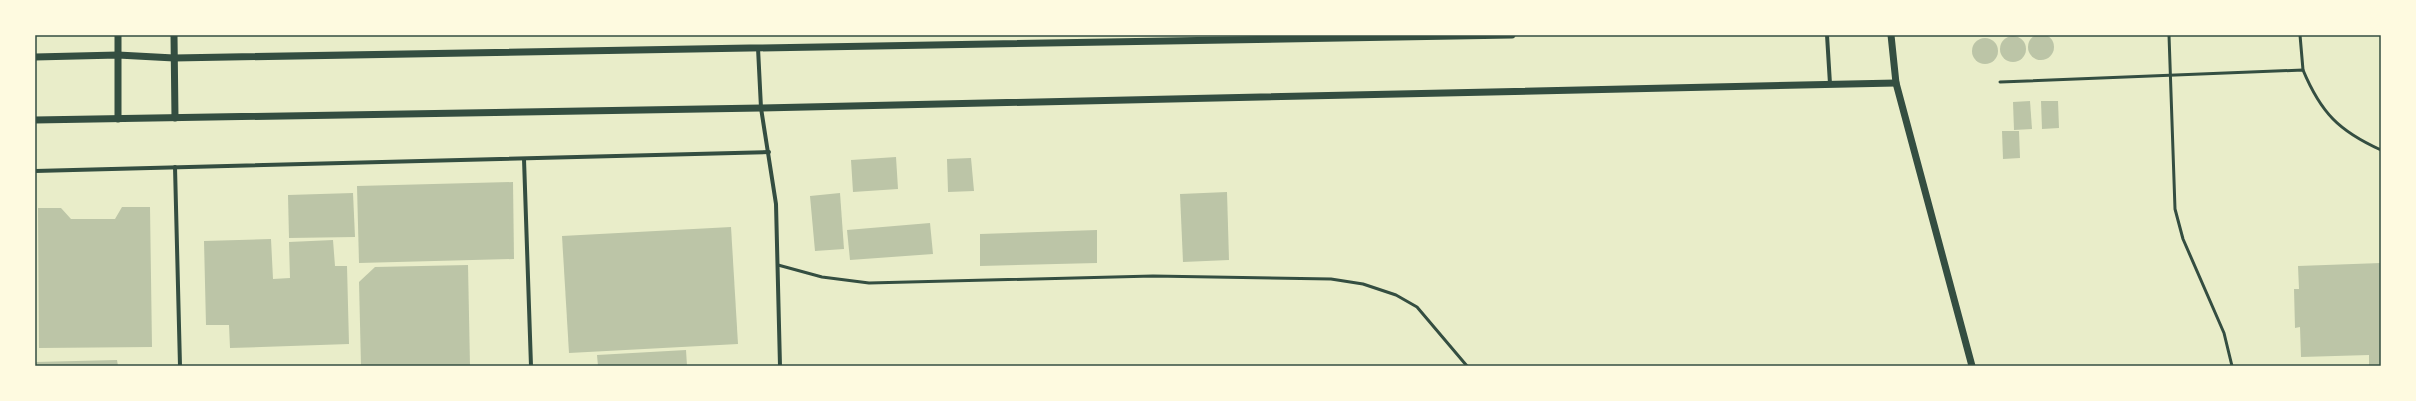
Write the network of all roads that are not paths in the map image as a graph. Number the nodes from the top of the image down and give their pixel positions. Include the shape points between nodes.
1 (118, 35) edge
2 (174, 35) edge
3 (1512, 35) edge
4 (1827, 35) edge
5 (1891, 35) edge
6 (2169, 35) edge
7 (2300, 35) edge
8 (758, 46) junction
9 (118, 55) junction
10 (35, 56) edge
11 (174, 58) junction
12 (2303, 70) junction
13 (2171, 75) junction
14 (2000, 82) dead end
15 (1896, 83) junction
16 (1830, 84) junction
17 (761, 108) junction
18 (175, 118) junction
19 (118, 119) junction
20 (35, 120) edge
21 (2381, 150) edge
22 (769, 152) junction
23 (524, 159) junction
24 (175, 167) junction
25 (35, 171) edge
26 (778, 265) junction
27 (180, 366) edge
28 (531, 366) edge
29 (780, 366) edge
30 (1467, 366) edge
31 (1972, 366) edge
32 (2232, 366) edge

1 - 9 street
2 - 11 street
3 - 8 street via 951,46
4 - 16 street
5 - 15 street
6 - 13 lane
7 - 12 lane
8 - 11 street
8 - 17 street
9 - 10 street
9 - 11 street
9 - 19 street
11 - 18 street
12 - 13 lane
12 - 21 lane via 2314,95 2332,118 2355,139
13 - 14 lane
13 - 32 lane via 2175,209 2183,239 2224,333
15 - 16 street
15 - 31 street
16 - 17 street
17 - 18 street
17 - 22 street
18 - 19 street
19 - 20 street
22 - 23 street
22 - 26 street via 776,204
23 - 24 street
23 - 28 street
24 - 25 street
24 - 27 street
26 - 29 street
26 - 30 lane via 822,276 869,283 1153,276 1331,279 1363,284 1396,295 1417,307

